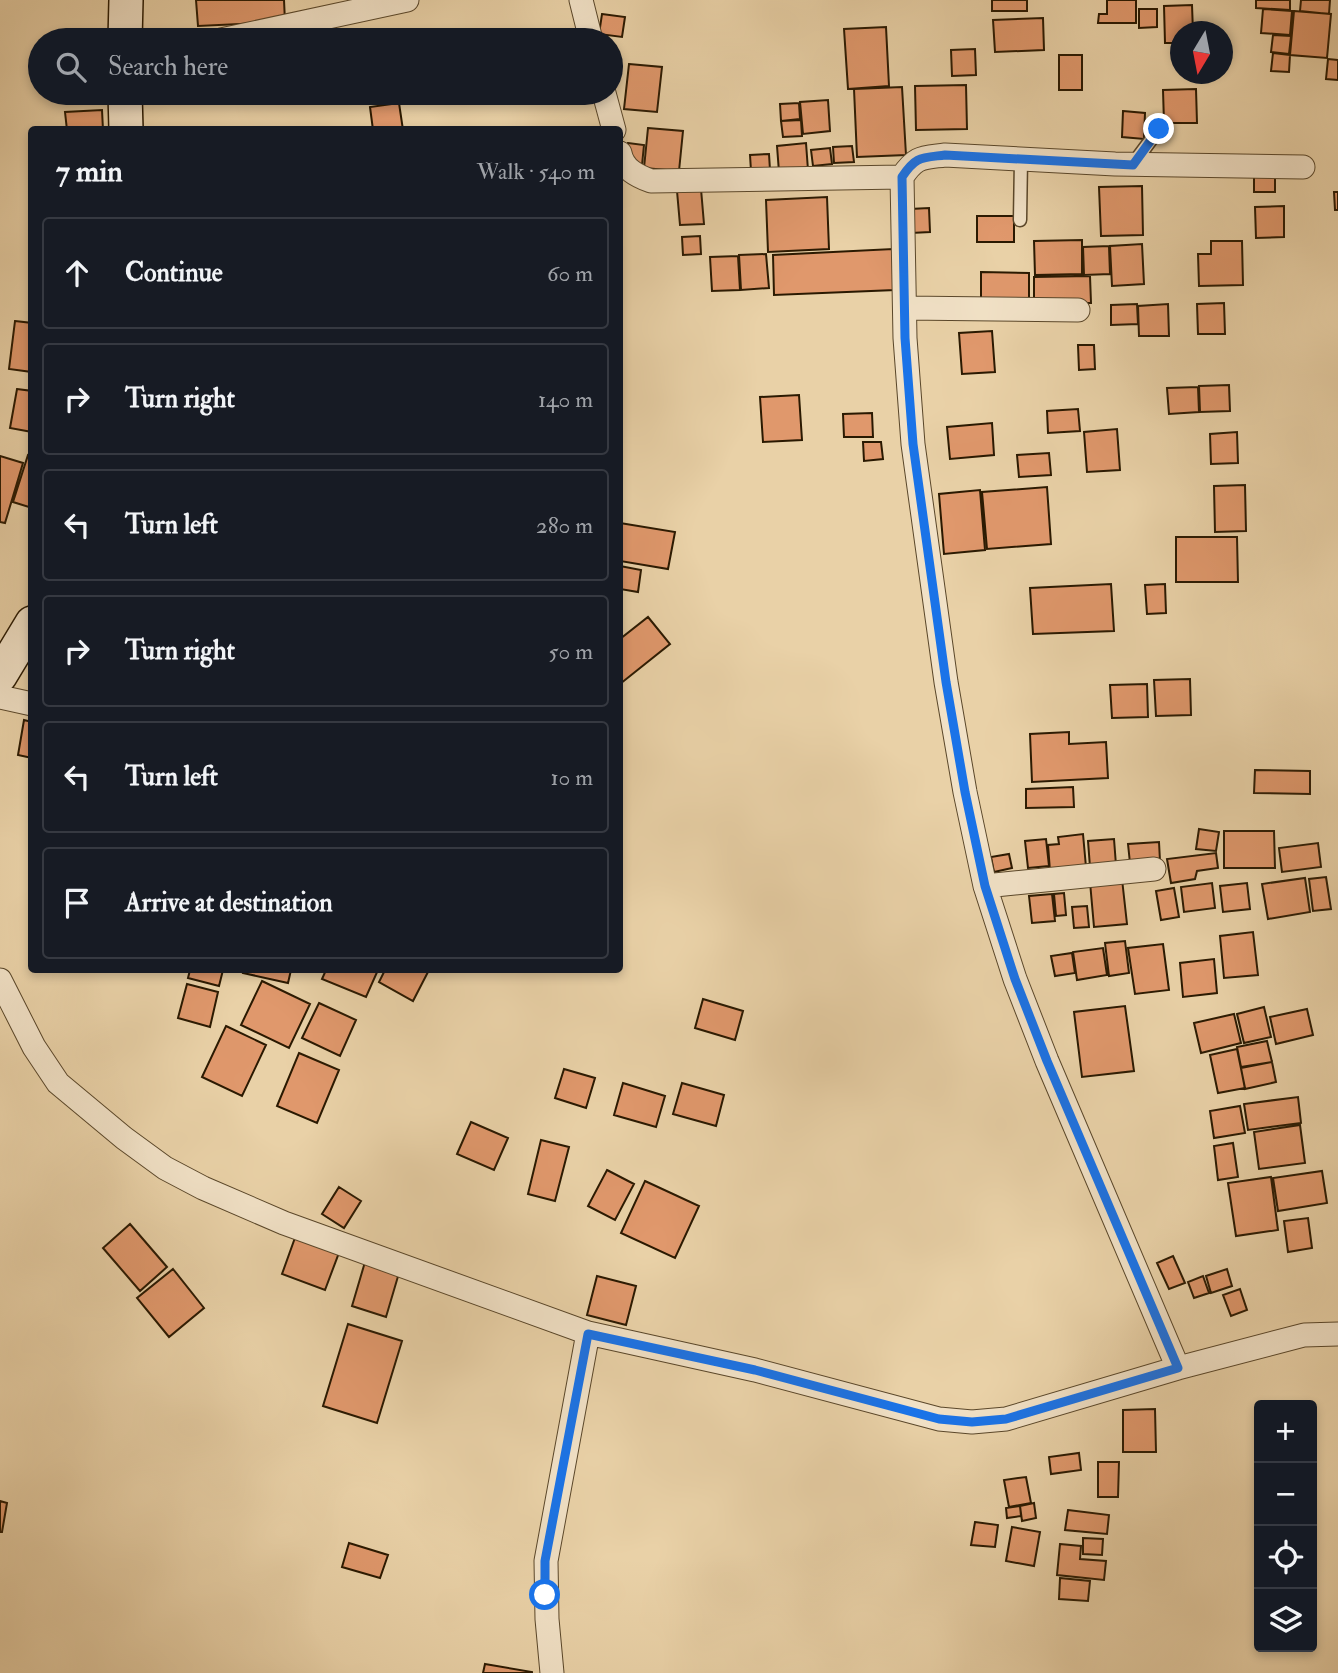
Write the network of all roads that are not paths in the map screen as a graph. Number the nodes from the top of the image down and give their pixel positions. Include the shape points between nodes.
1 (125, 0) edge
2 (407, 0) edge
3 (581, 0) edge
4 (125, 28) edge
5 (277, 28) edge
6 (588, 28) edge
7 (125, 105) edge
8 (607, 105) edge
9 (126, 126) edge
10 (613, 126) edge
11 (1159, 129) dead end
12 (1021, 159) junction
13 (623, 162) edge
14 (1133, 165) junction
15 (1303, 167) dead end
16 (902, 177) junction
17 (1020, 220) dead end
18 (905, 308) junction
19 (1078, 310) dead end
20 (28, 630) edge
21 (0, 676) edge
22 (0, 697) edge
23 (28, 703) edge
24 (1154, 869) dead end
25 (985, 886) junction
26 (0, 980) edge
27 (6, 1006) edge
28 (588, 1334) junction
29 (1338, 1334) edge
30 (1178, 1368) junction
31 (552, 1673) edge

1 - 4 street
2 - 5 street
3 - 6 street
7 - 9 street
8 - 10 street
11 - 14 lane
12 - 14 street
12 - 16 street via 919,158
12 - 17 lane
13 - 16 street via 636,176 651,181
14 - 15 street
16 - 18 street
18 - 19 street
18 - 25 street via 913,444 946,682
20 - 21 street
22 - 23 street
24 - 25 street
25 - 30 street via 1047,1061
26 - 27 street
27 - 28 street via 58,1083 165,1168 284,1223
28 - 30 street via 755,1370 939,1419 972,1422 1006,1419
28 - 31 street via 545,1561
29 - 30 street via 1304,1335

